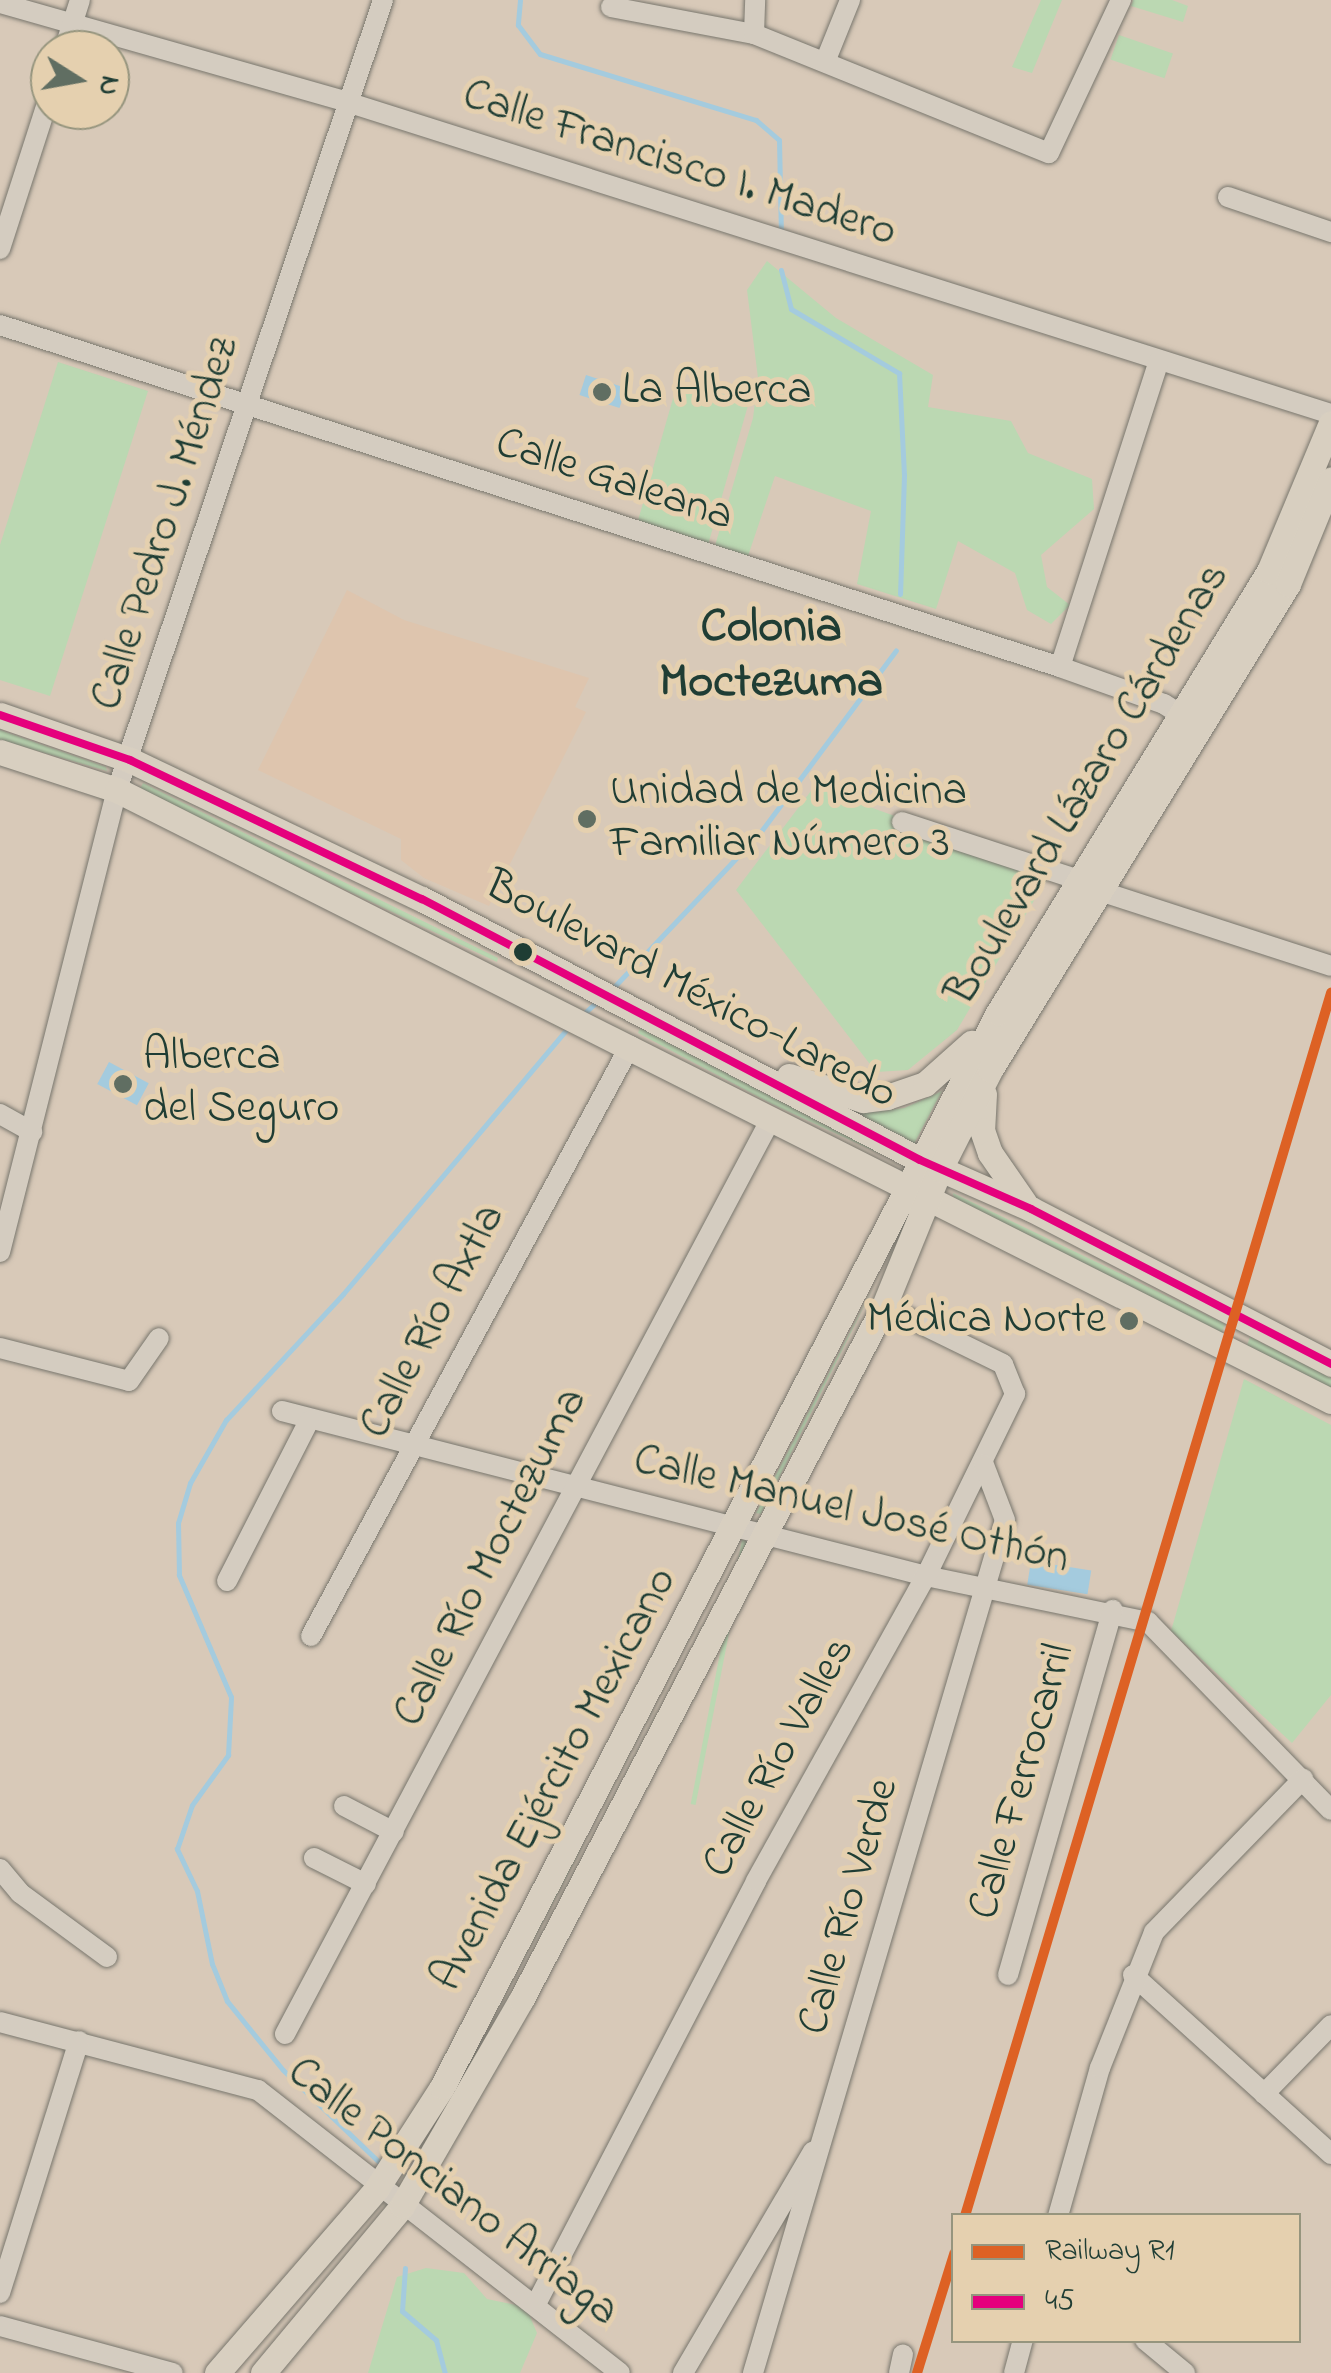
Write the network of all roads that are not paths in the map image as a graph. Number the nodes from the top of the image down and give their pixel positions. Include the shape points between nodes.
1 (80, 0) edge
2 (383, 0) edge
3 (755, 0) edge
4 (850, 0) edge
5 (1114, 2) edge
6 (0, 3) edge
7 (611, 7) dead end
8 (72, 25) junction
9 (70, 30) edge
10 (754, 34) junction
11 (825, 62) junction
12 (350, 103) junction
13 (38, 130) edge
14 (1228, 197) dead end
15 (1331, 232) edge
16 (1, 241) edge
17 (0, 325) edge
18 (1159, 360) junction
19 (248, 404) junction
20 (1331, 414) edge
21 (1331, 423) edge
22 (1331, 479) edge
23 (1060, 668) junction
24 (0, 715) edge
25 (1190, 721) junction
26 (0, 752) edge
27 (130, 760) junction
28 (117, 790) junction
29 (902, 822) dead end
30 (1088, 885) junction
31 (1331, 966) edge
32 (998, 1013) junction
33 (625, 1043) junction
34 (725, 1055) junction
35 (990, 1070) junction
36 (0, 1114) edge
37 (771, 1119) junction
38 (32, 1132) junction
39 (930, 1164) junction
40 (921, 1193) junction
41 (1031, 1209) junction
42 (0, 1252) edge
43 (884, 1306) junction
44 (159, 1338) dead end
45 (0, 1348) edge
46 (1331, 1364) edge
47 (1331, 1401) edge
48 (282, 1411) dead end
49 (308, 1421) junction
50 (414, 1447) junction
51 (984, 1466) junction
52 (572, 1487) junction
53 (736, 1527) junction
54 (765, 1532) junction
55 (926, 1576) junction
56 (227, 1581) dead end
57 (984, 1587) junction
58 (1113, 1610) junction
59 (310, 1636) dead end
60 (1303, 1779) junction
61 (613, 1788) junction
62 (344, 1806) dead end
63 (1331, 1810) edge
64 (394, 1832) junction
65 (314, 1858) dead end
66 (0, 1869) edge
67 (366, 1884) junction
68 (107, 1957) dead end
69 (1008, 1975) dead end
70 (1133, 1975) junction
71 (0, 2022) edge
72 (1331, 2025) edge
73 (285, 2034) dead end
74 (79, 2042) junction
75 (1264, 2094) junction
76 (829, 2124) junction
77 (1331, 2154) edge
78 (377, 2188) junction
79 (402, 2206) junction
80 (1059, 2213) edge
81 (0, 2293) edge
82 (534, 2306) junction
83 (0, 2326) edge
84 (1022, 2343) edge
85 (1149, 2343) edge
86 (173, 2373) edge
87 (217, 2373) edge
88 (263, 2373) edge
89 (620, 2373) edge
90 (683, 2373) edge
91 (753, 2373) edge
92 (1014, 2373) edge
93 (1186, 2373) edge

1 - 8 street
2 - 12 street, Calle Pedro J. Méndez
3 - 10 street
4 - 11 street
5 - 11 street via 1049,154
6 - 8 street, Calle Francisco I. Madero
7 - 10 street
8 - 9 street
8 - 12 street, Calle Francisco I. Madero
10 - 11 street
12 - 18 street, Calle Francisco I. Madero
12 - 19 street, Calle Pedro J. Méndez
13 - 16 street
14 - 15 street
17 - 19 street, Calle Galeana
18 - 20 street, Calle Francisco I. Madero
18 - 23 street
19 - 23 street, Calle Galeana
19 - 27 street, Calle Pedro J. Méndez
21 - 25 main road, Boulevard Lázaro Cárdenas via 1270,570
22 - 25 main road, Boulevard Lázaro Cárdenas via 1288,584
23 - 25 street, Calle Galeana
24 - 27 main road, Boulevard México-Laredo
25 - 30 main road, Boulevard Lázaro Cárdenas
26 - 28 main road, Boulevard México-Laredo
27 - 28 street, Calle Pedro J. Méndez
27 - 34 main road, Boulevard México-Laredo
28 - 33 main road, Boulevard México-Laredo
28 - 38 street, Calle Pedro J. Méndez
29 - 30 street
30 - 31 street
30 - 32 main road, Boulevard Lázaro Cárdenas
30 - 35 main road, Boulevard Lázaro Cárdenas
32 - 34 main road via 950,1068 924,1084 875,1098
32 - 39 main road, Boulevard Lázaro Cárdenas
33 - 37 main road, Boulevard México-Laredo
33 - 50 street, Calle Río Axtla
34 - 39 main road, Boulevard México-Laredo
35 - 39 main road, Boulevard Lázaro Cárdenas
35 - 41 main road via 982,1130 999,1171
36 - 38 street
37 - 40 main road, Boulevard México-Laredo
37 - 52 street, Calle Río Moctezuma
38 - 42 street, Calle Pedro J. Méndez
39 - 40 main road, Boulevard Lázaro Cárdenas
39 - 41 main road, Boulevard México-Laredo
40 - 43 main road, Avenida Ejército Mexicano
40 - 47 main road, Boulevard México-Laredo
40 - 53 main road, Avenida Ejército Mexicano
41 - 46 main road, Boulevard México-Laredo
43 - 51 street, Calle Río Valles via 1004,1364 1013,1377 1014,1394
43 - 54 main road, Avenida Ejército Mexicano
44 - 45 street via 130,1382
48 - 49 street, Calle Manuel José Othón
49 - 50 street, Calle Manuel José Othón
49 - 56 street
50 - 52 street, Calle Manuel José Othón
50 - 59 street, Calle Río Axtla
51 - 55 street, Calle Río Valles
51 - 57 street, Calle Río Verde via 1005,1520
52 - 53 street, Calle Manuel José Othón
52 - 64 street, Calle Río Moctezuma
53 - 54 street, Calle Manuel José Othón
53 - 61 main road, Avenida Ejército Mexicano
54 - 55 street, Calle Manuel José Othón
54 - 61 main road, Avenida Ejército Mexicano
55 - 57 street, Calle Manuel José Othón
55 - 82 street, Calle Río Valles via 756,1882
57 - 58 street, Calle Manuel José Othón
57 - 76 street, Calle Río Verde
58 - 60 street, Calle Manuel José Othón via 1148,1622
58 - 69 street, Calle Ferrocarril
60 - 63 street, Calle Manuel José Othón
60 - 70 street via 1154,1932
61 - 78 main road, Avenida Ejército Mexicano
61 - 79 main road, Avenida Ejército Mexicano via 521,2000
62 - 64 street
64 - 67 street, Calle Río Moctezuma
65 - 67 street
66 - 68 street via 20,1893
67 - 73 street, Calle Río Moctezuma
70 - 75 street
70 - 80 street
71 - 74 street, Calle Ponciano Arriaga
72 - 75 street
74 - 78 street, Calle Ponciano Arriaga via 258,2090
74 - 81 street
75 - 77 street
76 - 90 street
76 - 91 street, Calle Río Verde
78 - 79 street, Calle Ponciano Arriaga
78 - 87 main road, Avenida Ejército Mexicano
79 - 82 street, Calle Ponciano Arriaga
79 - 88 main road, Avenida Ejército Mexicano
82 - 89 street, Calle Ponciano Arriaga
83 - 86 street
84 - 92 street
85 - 93 street

